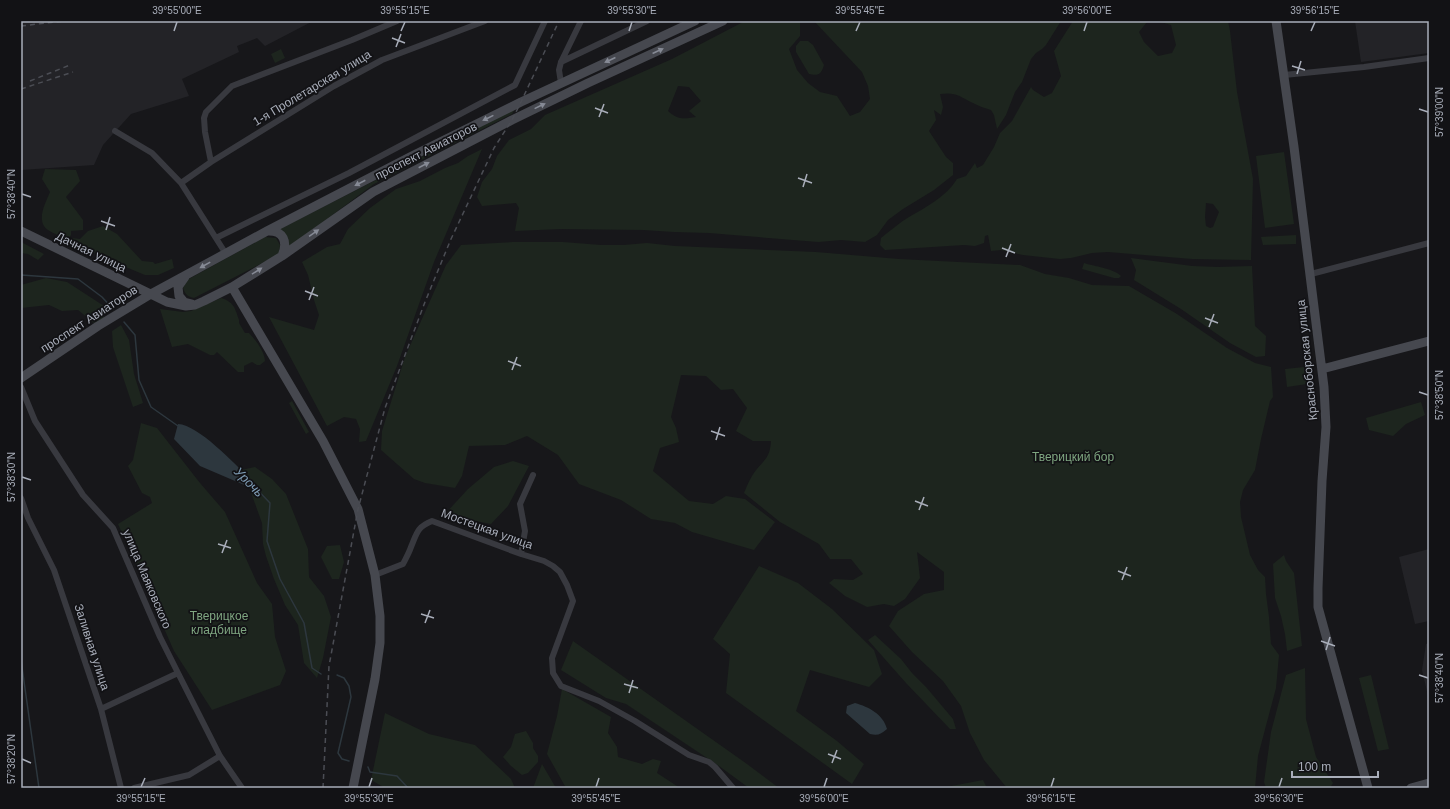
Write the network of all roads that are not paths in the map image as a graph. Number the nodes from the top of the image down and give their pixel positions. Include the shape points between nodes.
1 (397, 21) edge
2 (485, 21) edge
3 (545, 21) edge
4 (581, 21) edge
5 (647, 21) edge
6 (695, 21) edge
7 (723, 21) edge
8 (1276, 21) edge
9 (1429, 58) edge
10 (561, 62) junction
11 (1284, 75) junction
12 (562, 83) junction
13 (115, 131) dead end
14 (211, 162) junction
15 (181, 183) junction
16 (21, 231) edge
17 (267, 232) junction
18 (216, 238) junction
19 (1429, 243) edge
20 (226, 254) junction
21 (282, 256) junction
22 (1310, 274) junction
23 (185, 276) junction
24 (232, 287) junction
25 (151, 294) junction
26 (195, 305) junction
27 (1429, 341) edge
28 (1322, 369) junction
29 (21, 378) edge
30 (21, 389) edge
31 (533, 474) dead end
32 (21, 498) edge
33 (521, 554) junction
34 (375, 575) junction
35 (178, 674) junction
36 (101, 709) junction
37 (220, 756) junction
38 (1429, 783) edge
39 (121, 788) edge
40 (134, 788) edge
41 (242, 788) edge
42 (353, 788) edge
43 (733, 788) edge
44 (1368, 788) edge
45 (1411, 788) edge

1 - 14 street via 232,86 206,112 204,118
2 - 14 street, 1-я Пролетарская улица via 382,60 334,86
3 - 18 street, проспект Авиаторов via 515,85 349,173
4 - 10 street
5 - 10 street
6 -> 12 main road, проспект Авиаторов
21 -> 7 main road, проспект Авиаторов via 373,192 519,116
8 - 11 main road, Красноборская улица
9 - 11 street
10 - 12 street via 559,70
11 - 22 main road, Красноборская улица
12 -> 17 main road, проспект Авиаторов via 410,157
13 - 15 street via 152,153
14 - 15 street, 1-я Пролетарская улица
15 - 18 street
16 - 25 main road, Дачная улица
17 - 20 main road, проспект Авиаторов
17 - 21 main road via 278,232 282,236 286,247
18 - 20 street
19 - 22 street
20 -> 23 main road, проспект Авиаторов
24 -> 21 main road, проспект Авиаторов
22 - 28 main road, Красноборская улица
23 - 25 main road, проспект Авиаторов
23 - 26 main road via 178,287 179,296 184,302
24 - 26 main road, проспект Авиаторов
24 - 34 main road via 324,442 358,509
25 - 26 main road, проспект Авиаторов via 167,302
25 - 29 main road, проспект Авиаторов
27 - 28 main road
28 - 44 main road, Красноборская улица via 1326,427 1318,607
30 - 35 street, улица Маяковского via 35,421 83,495 113,528
31 - 33 street via 520,504 525,531
32 - 36 street, Заливная улица via 54,570
33 - 34 street, Мостецкая улица via 432,521 424,524 416,532 403,564
33 - 43 street, Мостецкая улица via 544,561 560,572 573,601 552,658 553,673 561,686 598,701 689,755 709,762
34 - 42 main road via 380,643 376,678
35 - 36 street
35 - 37 street, улица Маяковского
36 - 39 street, Заливная улица
37 - 40 street via 189,775
37 - 41 street, улица Маяковского
38 - 45 main road

